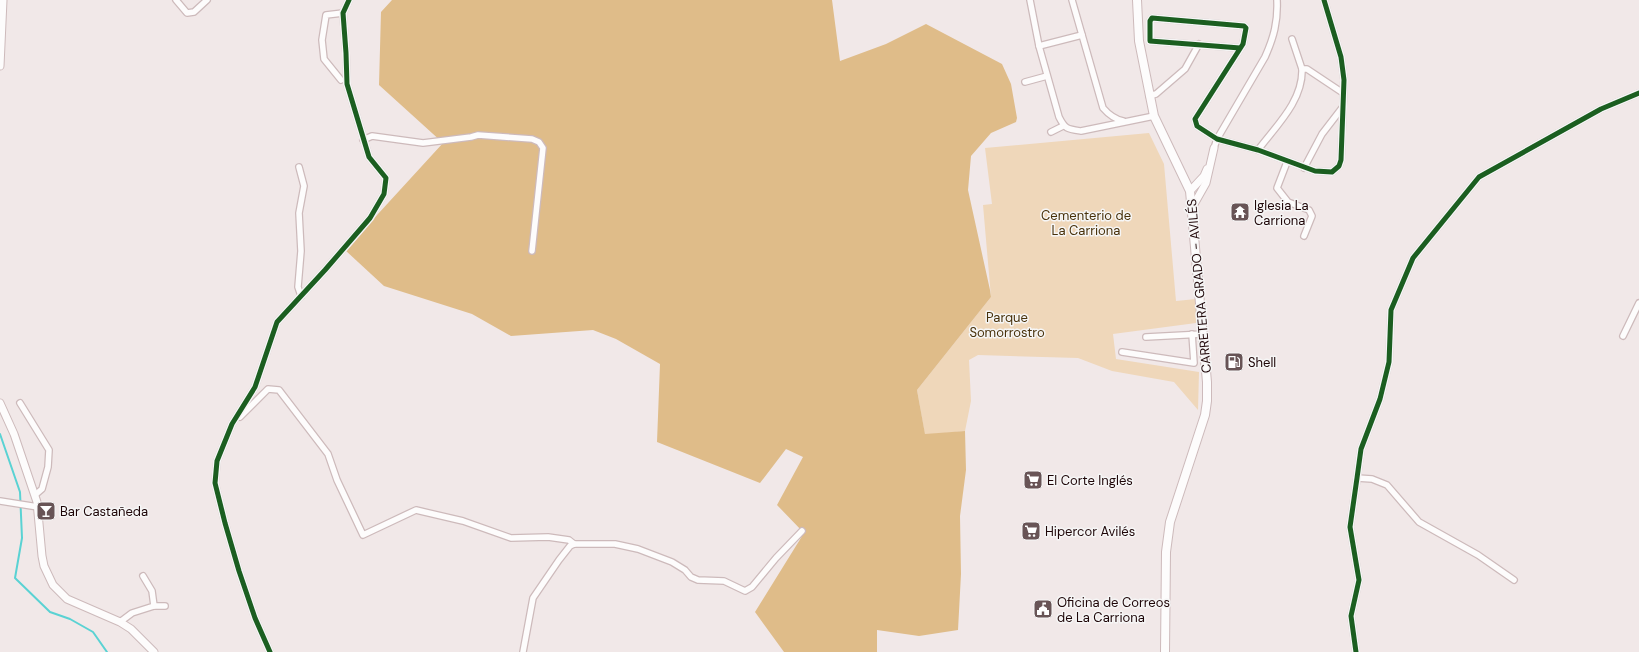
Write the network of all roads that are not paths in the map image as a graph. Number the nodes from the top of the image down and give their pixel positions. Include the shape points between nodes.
1 (3, 0) edge
2 (176, 0) edge
3 (207, 0) edge
4 (349, 0) edge
5 (1030, 0) edge
6 (1072, 0) edge
7 (1137, 0) edge
8 (1277, 0) edge
9 (1324, 0) edge
10 (343, 13) junction
11 (1082, 35) junction
12 (1292, 39) dead end
13 (1139, 41) junction
14 (1150, 41) junction
15 (1199, 44) junction
16 (1039, 46) junction
17 (1240, 48) junction
18 (0, 66) edge
19 (1302, 70) junction
20 (1047, 76) junction
21 (341, 80) dead end
22 (1025, 82) dead end
23 (1343, 93) junction
24 (1639, 94) edge
25 (1149, 96) junction
26 (1342, 107) junction
27 (1154, 116) junction
28 (1125, 122) junction
29 (1063, 126) junction
30 (1051, 132) dead end
31 (1217, 139) junction
32 (363, 140) junction
33 (1214, 148) junction
34 (1258, 150) junction
35 (1287, 162) junction
36 (299, 166) dead end
37 (1304, 168) junction
38 (1190, 191) junction
39 (1192, 206) junction
40 (1304, 236) dead end
41 (532, 251) dead end
42 (301, 296) junction
43 (1639, 303) edge
44 (1192, 334) junction
45 (1203, 334) junction
46 (1623, 336) dead end
47 (1146, 337) dead end
48 (1122, 352) dead end
49 (0, 403) edge
50 (20, 403) dead end
51 (232, 424) junction
52 (1357, 478) junction
53 (35, 495) junction
54 (0, 501) edge
55 (38, 507) junction
56 (802, 531) dead end
57 (574, 544) junction
58 (143, 576) dead end
59 (1514, 580) dead end
60 (154, 606) junction
61 (165, 606) dead end
62 (120, 622) junction
63 (154, 652) edge
64 (270, 652) edge
65 (523, 652) edge
66 (1165, 652) edge
67 (1356, 652) edge

1 - 18 street
2 - 3 street via 187,13 194,12
4 - 10 street
5 - 16 street
6 - 11 street
7 - 13 main road, CARRETERA GRADO - AVILÉS
8 - 31 street via 1278,17 1271,44
9 - 23 street via 1341,57
10 - 21 street via 326,15 322,40 324,59
10 - 32 street via 347,84
11 - 16 street
11 - 28 street via 1103,108 1108,114
12 - 19 street
13 - 14 street
13 - 25 main road, CARRETERA GRADO - AVILÉS
14 - 15 street
14 - 17 street via 1152,18 1241,25 1246,28
15 - 17 street
15 - 25 street via 1185,69 1156,94
16 - 20 street
17 - 31 street via 1195,119 1197,126
19 - 23 street via 1307,70
19 - 34 street via 1296,99
20 - 22 street
20 - 29 street
23 - 26 street
24 - 52 street via 1601,109 1479,177 1413,258 1391,310 1389,362 1380,399 1361,449
25 - 27 main road, CARRETERA GRADO - AVILÉS
26 - 37 street via 1322,134
26 - 37 street via 1339,166 1332,172 1314,172
27 - 28 street
27 - 38 main road, CARRETERA GRADO - AVILÉS
28 - 29 street via 1081,131
29 - 30 street
31 - 33 street
31 - 34 street
32 - 41 street via 372,136 423,143 478,135 532,139 539,142 542,148
32 - 42 street via 369,157 386,178 384,194 370,218
33 - 38 street via 1204,176
33 - 39 street via 1206,183
34 - 35 street
35 - 37 street
35 - 40 street via 1277,188 1288,202 1309,210 1312,216
36 - 42 street via 304,186 299,213 301,251 298,287
38 - 39 main road, CARRETERA GRADO - AVILÉS
39 - 45 main road, CARRETERA GRADO - AVILÉS
42 - 51 street via 277,322 255,387
43 - 46 street
44 - 45 street
44 - 47 street
44 - 48 street via 1194,362
45 - 66 main road, CARRETERA GRADO - AVILÉS via 1207,382 1205,415 1170,522 1166,552
49 - 53 street via 14,434
50 - 53 street via 49,450 48,467 42,489
51 - 57 street via 268,389 279,390 328,454 337,480 363,535 416,510 463,521 511,538 548,537 569,540
51 - 64 street via 218,461 215,484 239,571
52 - 59 street via 1372,479 1387,485 1419,522 1478,555
52 - 67 street via 1350,527 1359,580 1351,616
53 - 55 street
54 - 55 street
55 - 62 street via 42,556 53,585 66,599
56 - 57 street via 752,587 745,591 724,581 698,580 672,562 638,549 615,544
57 - 65 street via 559,560 533,598
58 - 60 street via 152,592
60 - 61 street
60 - 62 street via 132,613
62 - 63 street via 131,629

